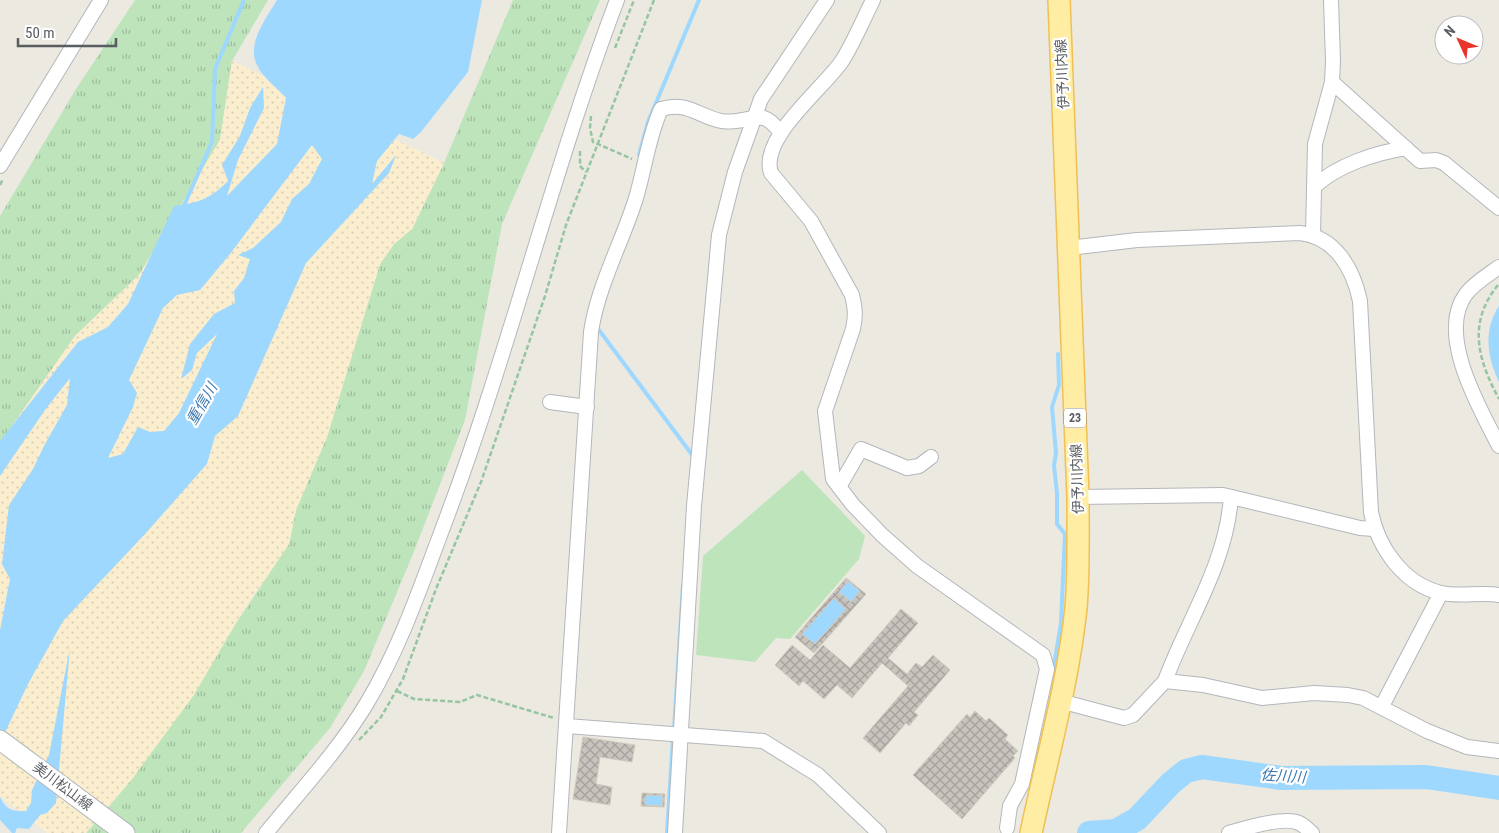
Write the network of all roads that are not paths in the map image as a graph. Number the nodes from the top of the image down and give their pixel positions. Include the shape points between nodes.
1 (101, 0) edge
2 (617, 0) edge
3 (827, 0) edge
4 (873, 0) edge
5 (1059, 0) edge
6 (1331, 0) edge
7 (1332, 82) junction
8 (753, 119) junction
9 (782, 133) junction
10 (1406, 148) junction
11 (0, 166) edge
12 (1314, 187) junction
13 (1499, 208) edge
14 (1313, 234) junction
15 (1069, 248) junction
16 (1499, 267) edge
17 (550, 402) dead end
18 (587, 407) junction
19 (1499, 446) edge
20 (931, 457) dead end
21 (839, 487) junction
22 (1078, 497) junction
23 (1231, 497) junction
24 (1374, 529) junction
25 (1441, 593) junction
26 (1499, 595) edge
27 (1165, 680) junction
28 (1060, 702) junction
29 (1382, 706) junction
30 (567, 724) junction
31 (682, 736) junction
32 (0, 740) edge
33 (1499, 751) edge
34 (1032, 830) edge
35 (1005, 831) edge
36 (125, 833) edge
37 (266, 833) edge
38 (559, 833) edge
39 (675, 833) edge
40 (879, 833) edge
41 (1229, 833) edge
42 (1312, 833) edge

1 - 11 street
2 - 37 street via 590,69 533,262 470,457 408,619 380,679 354,724
3 - 8 street via 761,99
4 - 9 street via 842,61
5 - 15 main road, 伊予川内線 / 23
6 - 7 street
7 - 10 street
7 - 12 street via 1315,144
8 - 9 street via 769,120
8 - 18 street via 720,121 682,106 661,109 648,143 636,197 593,318
8 - 31 street via 730,187 719,235 694,506
9 - 21 street via 769,158 771,173 811,221 855,306 853,329 825,411 833,479
10 - 12 street via 1376,153 1332,172
10 - 13 street via 1420,160 1444,163
12 - 14 street
14 - 15 street via 1137,240
14 - 24 street via 1338,252 1356,281 1360,301
15 - 22 main road, 伊予川内線 / 23
16 - 19 street via 1465,295 1456,336 1462,367
17 - 18 street
18 - 30 street
20 - 21 street via 919,466 907,468 861,449
21 - 35 street via 882,535 918,566 1046,660 1047,669 1022,784 1010,806
22 - 23 street
22 - 28 main road, 伊予川内線 / 23 via 1076,609
23 - 24 street
23 - 27 street via 1228,529 1214,572
24 - 25 street via 1393,562 1423,585
25 - 26 street
25 - 29 street
27 - 28 street via 1133,715 1124,718
27 - 29 street via 1262,698 1331,692 1364,698
28 - 34 main road, 伊予川内線 / 23
29 - 33 street via 1427,731 1466,747
30 - 31 street
30 - 38 street
31 - 39 street
31 - 40 street via 772,744 818,774
32 - 36 main road, 美川松山線
34 - 35 street
41 - 42 street via 1278,821 1299,822

